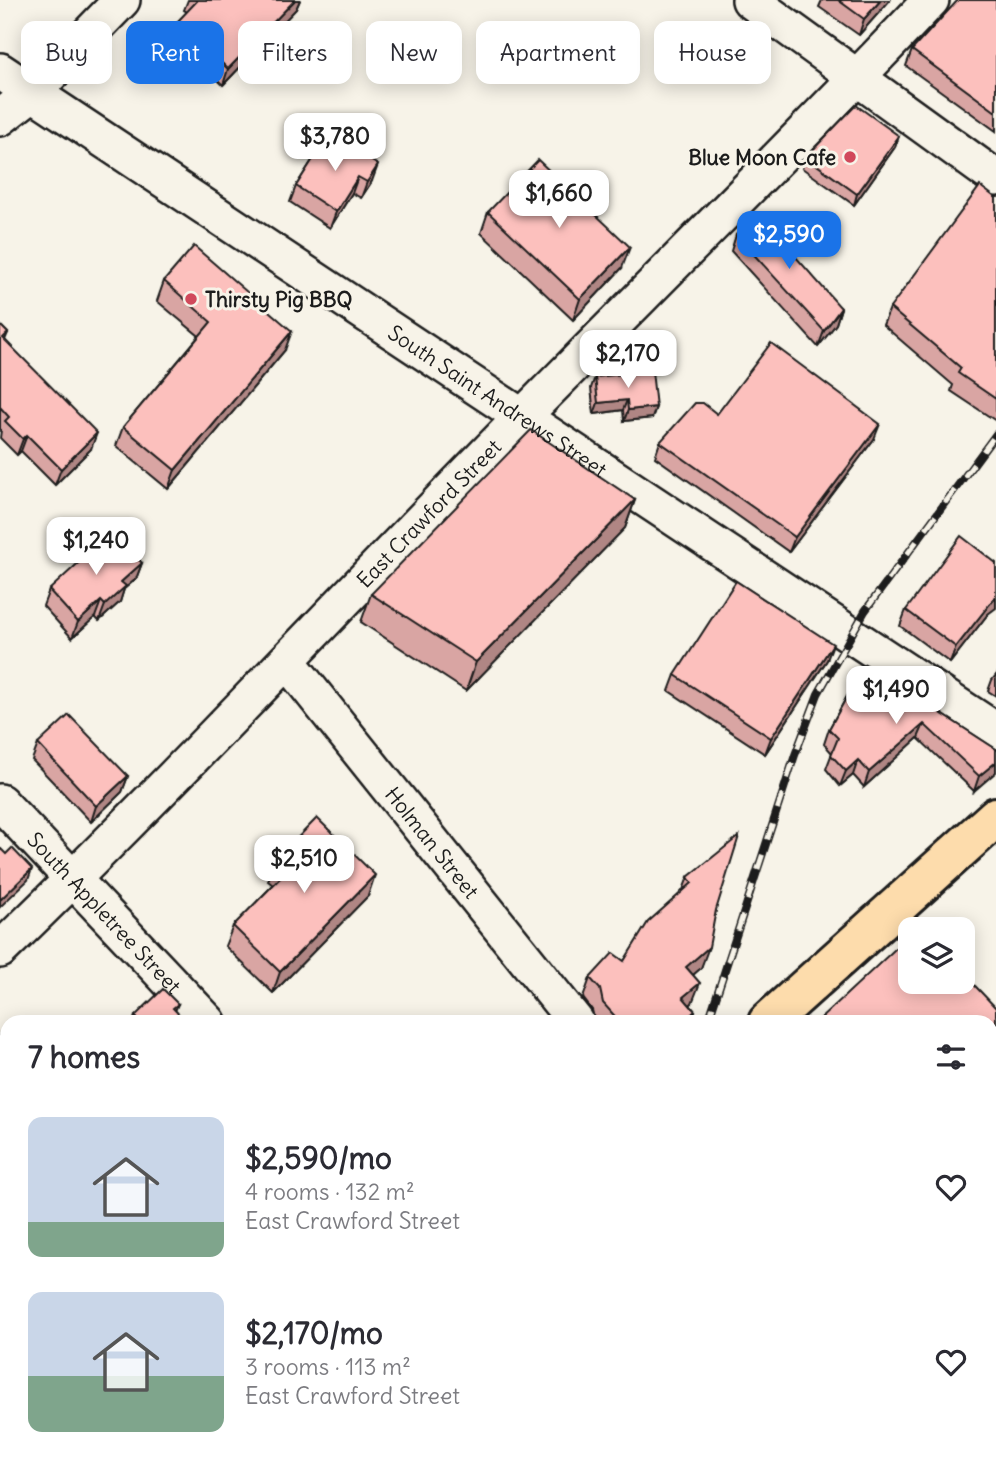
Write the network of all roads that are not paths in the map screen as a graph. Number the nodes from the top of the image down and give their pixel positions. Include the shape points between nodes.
1 (122, 0) edge
2 (750, 0) edge
3 (931, 0) edge
4 (0, 71) edge
5 (858, 78) junction
6 (32, 93) junction
7 (0, 118) edge
8 (996, 178) edge
9 (522, 417) junction
10 (288, 662) junction
11 (996, 731) edge
12 (0, 802) edge
13 (996, 817) edge
14 (74, 879) junction
15 (0, 950) edge
16 (201, 1015) edge
17 (570, 1015) edge
18 (776, 1015) edge

1 - 6 street
2 - 5 street
3 - 5 street, East Crawford Street
4 - 6 street, South Saint Andrews Street
5 - 8 street
5 - 9 street, East Crawford Street
6 - 7 street
6 - 9 street, South Saint Andrews Street
9 - 10 street, East Crawford Street
9 - 11 street, South Saint Andrews Street
10 - 14 street, East Crawford Street
10 - 17 street, Holman Street
12 - 14 street, South Appletree Street
13 - 18 main road
14 - 15 street, East Crawford Street
14 - 16 street, South Appletree Street

